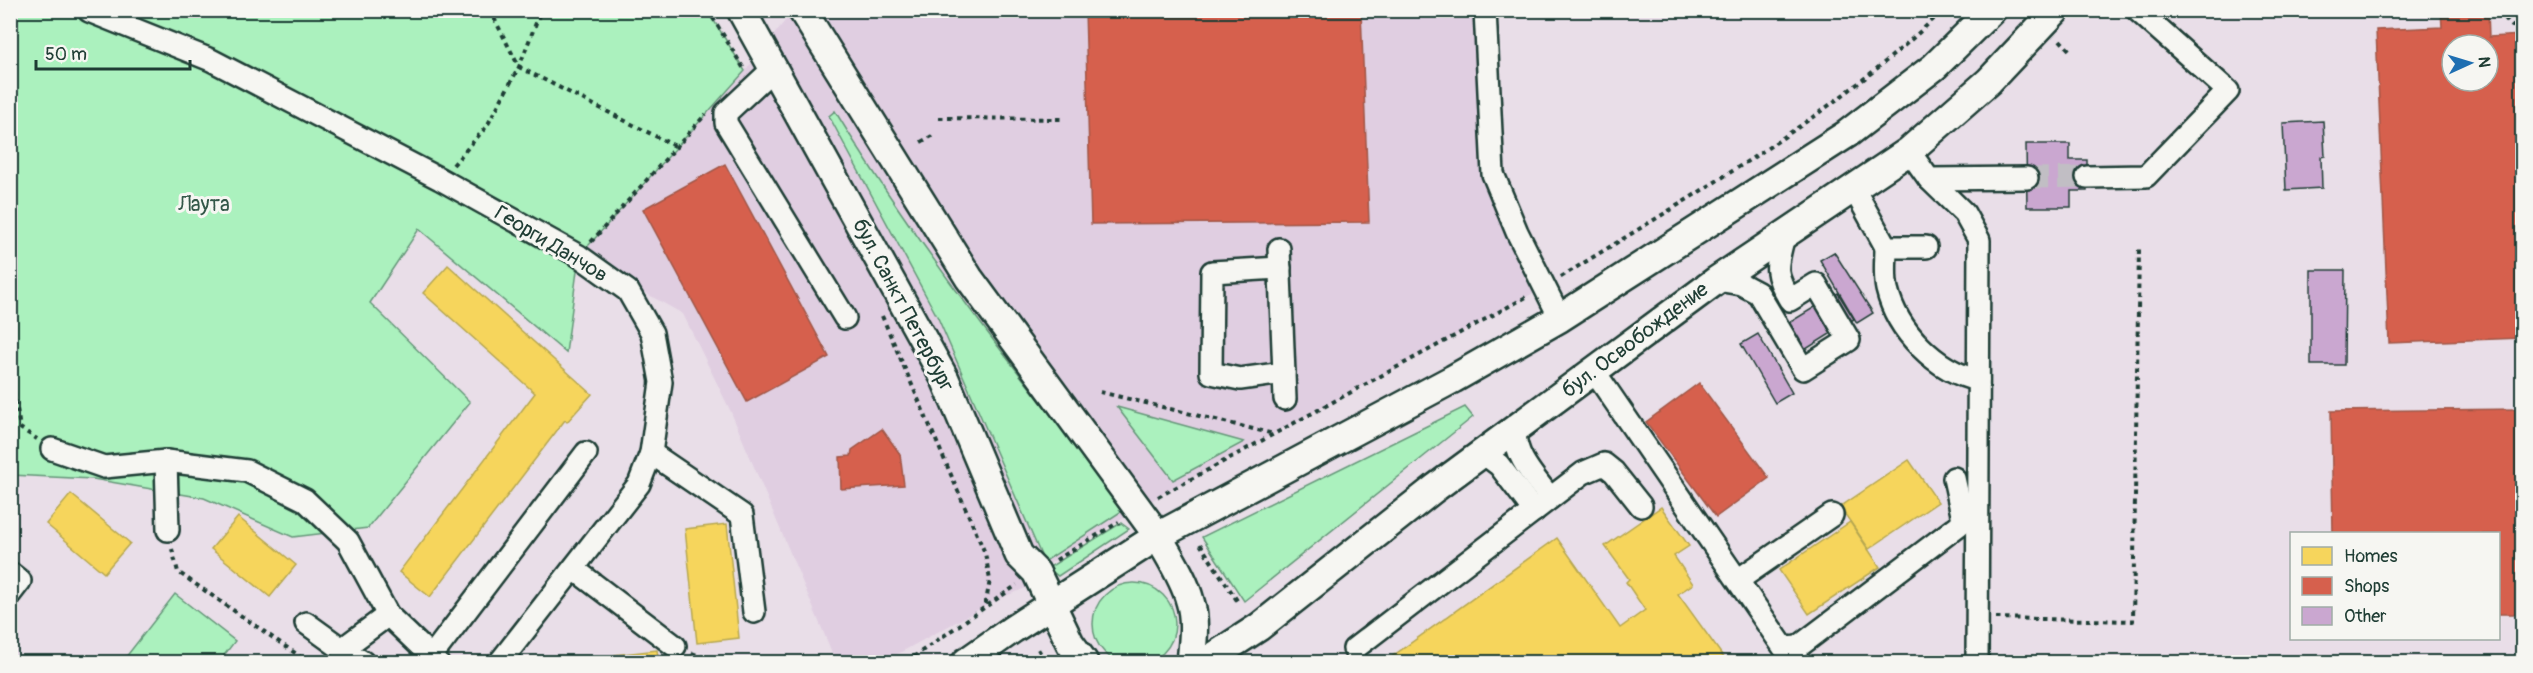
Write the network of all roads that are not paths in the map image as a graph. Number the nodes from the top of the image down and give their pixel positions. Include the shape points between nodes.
1 (741, 10) edge
2 (802, 10) edge
3 (1485, 10) edge
4 (1992, 10) edge
5 (2056, 10) edge
6 (2137, 10) edge
7 (88, 11) edge
8 (774, 68) junction
9 (1909, 151) junction
10 (2087, 177) tunnel mouth
11 (2027, 178) tunnel mouth
12 (1929, 179) junction
13 (1854, 189) junction
14 (1784, 236) junction
15 (1886, 247) junction
16 (1926, 247) dead end
17 (1717, 280) junction
18 (845, 318) dead end
19 (1560, 318) junction
20 (1594, 371) junction
21 (1284, 373) junction
22 (1978, 380) junction
23 (1285, 399) dead end
24 (1515, 430) junction
25 (51, 449) road end
26 (586, 453) dead end
27 (651, 453) junction
28 (1483, 453) junction
29 (166, 461) junction
30 (1954, 478) dead end
31 (1542, 505) junction
32 (1641, 506) dead end
33 (1832, 515) dead end
34 (168, 530) road end
35 (1158, 536) junction
36 (574, 569) junction
37 (10, 573) edge
38 (1738, 580) junction
39 (10, 594) edge
40 (1051, 606) junction
41 (754, 612) dead end
42 (388, 615) junction
43 (306, 623) dead end
44 (675, 646) dead end
45 (342, 649) junction
46 (1353, 649) dead end
47 (434, 660) edge
48 (363, 663) edge
49 (500, 663) edge
50 (966, 663) edge
51 (1084, 663) edge
52 (1191, 663) edge
53 (1205, 663) edge
54 (1977, 663) edge

1 - 8 main road, бул. Санкт Петербург
2 - 35 main road via 969,278
3 - 19 street via 1493,174
4 - 19 main road via 1934,67 1847,134
5 - 9 main road, бул. Освобождение via 1989,81
6 - 10 street via 2228,91 2146,176
7 - 27 street, Георги Данчов via 211,60 440,179 579,256 628,291 652,333 661,382
8 - 18 street via 726,113 726,123
8 - 40 main road, бул. Санкт Петербург via 939,369 1019,555 1036,572
9 - 12 street
9 - 13 main road, бул. Освобождение
11 - 12 street
12 - 22 street via 1964,213 1978,240
13 - 14 main road, бул. Освобождение
13 - 15 street
14 - 17 main road, бул. Освобождение
14 - 17 street via 1778,280 1790,300 1816,284 1849,340 1803,369 1758,293 1741,284
15 - 16 street
15 - 22 street via 1887,287 1895,313 1911,338 1963,377
17 - 20 main road, бул. Освобождение
19 - 35 main road
20 - 24 main road, бул. Освобождение
20 - 38 street
21 - 21 street via 1279,259 1212,272 1211,373 1240,379
21 - 23 street
22 - 54 street
24 - 28 main road, бул. Освобождение
24 - 31 street via 1514,443
25 - 29 street via 104,467
26 - 47 street
27 - 36 street, Георги Данчов via 639,484
27 - 41 street via 742,515
28 - 31 street
28 - 53 main road, бул. Освобождение via 1259,627
29 - 34 street
29 - 42 street via 247,471 305,500 348,541
30 - 38 street via 1963,519 1959,525 1797,647 1784,648
31 - 32 street via 1583,473 1604,464
31 - 46 street
33 - 38 street
35 - 40 main road
35 - 52 main road via 1190,601
36 - 44 street
36 - 49 street, Георги Данчов
37 - 39 street via 20,581
40 - 50 main road
40 - 51 main road, бул. Санкт Петербург
42 - 45 street
42 - 47 street
43 - 45 street
45 - 48 street

